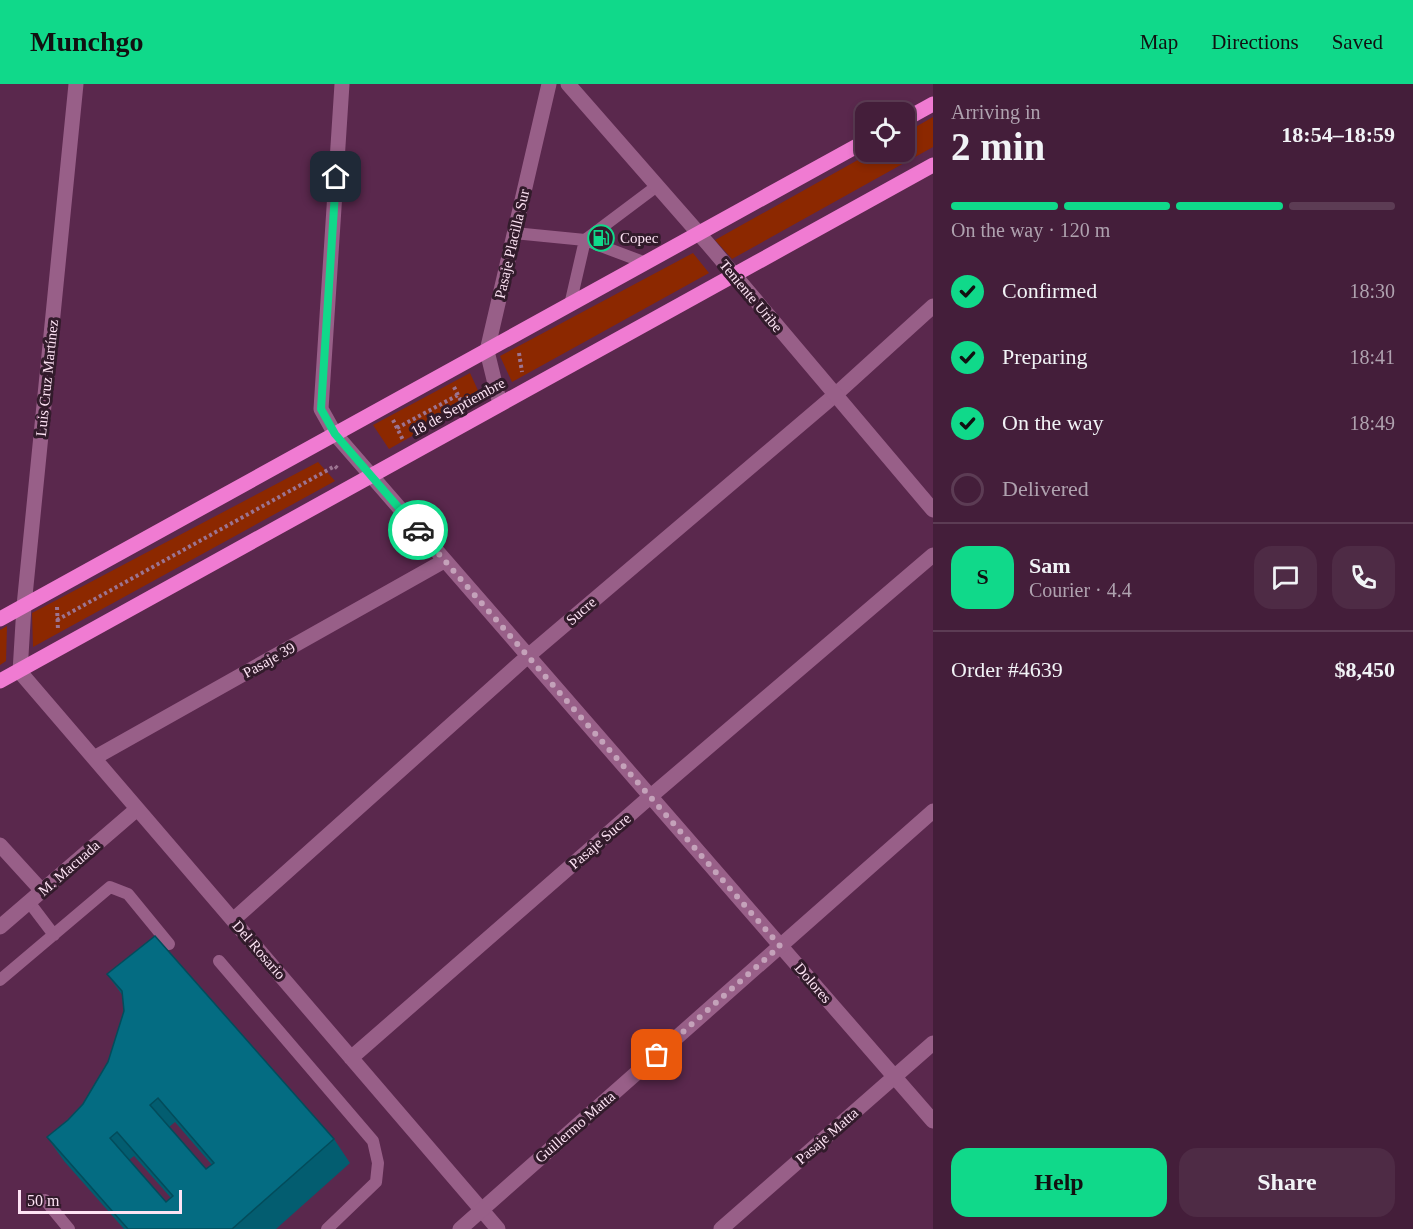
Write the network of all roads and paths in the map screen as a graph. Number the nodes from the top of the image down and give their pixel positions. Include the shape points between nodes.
1 (76, 84) edge
2 (342, 84) edge
3 (549, 84) edge
4 (568, 84) edge
5 (933, 104) edge
6 (915, 114) edge
7 (855, 147) edge
8 (933, 165) edge
9 (657, 186) junction
10 (514, 233) junction
11 (698, 234) junction
12 (585, 240) junction
13 (646, 262) junction
14 (733, 274) junction
15 (570, 305) junction
16 (933, 306) edge
17 (516, 334) junction
18 (487, 351) junction
19 (447, 373) junction
20 (525, 391) junction
21 (458, 395) junction
22 (835, 395) junction
23 (501, 404) junction
24 (386, 406) junction
25 (471, 420) junction
26 (397, 428) junction
27 (335, 434) junction
28 (411, 454) junction
29 (371, 476) junction
30 (354, 485) junction
31 (933, 510) edge
32 (933, 555) edge
33 (444, 561) junction
34 (56, 589) junction
35 (24, 606) junction
36 (0, 620) edge
37 (57, 620) junction
38 (59, 648) junction
39 (528, 656) junction
40 (20, 672) junction
41 (0, 681) edge
42 (94, 758) junction
43 (651, 796) junction
44 (137, 809) junction
45 (933, 811) edge
46 (0, 845) edge
47 (42, 891) junction
48 (29, 902) junction
49 (233, 920) junction
50 (0, 927) edge
51 (54, 935) junction
52 (169, 944) dead end
53 (780, 946) junction
54 (219, 961) dead end
55 (0, 980) edge
56 (933, 1043) edge
57 (351, 1058) junction
58 (894, 1077) junction
59 (933, 1121) edge
60 (45, 1200) dead end
61 (482, 1210) junction
62 (69, 1229) edge
63 (327, 1229) edge
64 (460, 1229) edge
65 (498, 1229) edge
66 (721, 1229) edge

1 - 35 street, Luis Cruz Martínez
2 - 27 street, Dolores via 321,409
3 - 10 street, Pasaje Placilla Sur
4 - 9 street, Teniente Uribe
5 - 6 main road
7 - 11 main road
8 - 14 main road, 18 de Septiembre
9 - 11 street, Teniente Uribe
9 - 12 lane
10 - 12 lane
10 - 18 street, Pasaje Placilla Sur
11 - 13 main road
11 - 14 street, Teniente Uribe
12 - 13 lane
12 - 15 lane
13 - 15 main road
14 - 20 main road, 18 de Septiembre
14 - 22 street, Teniente Uribe
15 - 17 main road
16 - 22 street, Sucre
17 - 18 main road
17 - 20 path
18 - 19 main road
18 - 23 street, Pasaje Placilla Sur
19 - 21 path
19 - 24 main road
20 - 23 main road, 18 de Septiembre
21 - 25 path
21 - 26 path
22 - 31 street, Teniente Uribe
22 - 39 street, Sucre
23 - 25 main road, 18 de Septiembre
24 - 26 path
24 - 27 main road
25 - 28 main road, 18 de Septiembre
26 - 28 path
27 - 29 street, Dolores
27 - 34 main road
28 - 29 main road, 18 de Septiembre
29 - 30 main road, 18 de Septiembre
29 - 33 street, Dolores
30 - 37 path via 335,466
30 - 38 main road, 18 de Septiembre
32 - 43 street, Pasaje Sucre
33 - 39 street, Dolores
33 - 42 street, Pasaje 39
34 - 35 main road
34 - 37 path
35 - 36 main road
35 - 40 street, Luis Cruz Martínez
37 - 38 path
38 - 40 main road, 18 de Septiembre
39 - 43 street, Dolores
39 - 49 street, Sucre
40 - 41 main road, 18 de Septiembre
40 - 42 street, Del Rosario
42 - 44 street, Del Rosario
43 - 53 street, Dolores
43 - 57 street, Pasaje Sucre
44 - 47 street, M. Macuada
44 - 49 street, Del Rosario
45 - 53 street, Guillermo Matta
46 - 47 street
47 - 48 street, M. Macuada
48 - 50 street, M. Macuada
48 - 51 lane
49 - 57 street, Del Rosario
51 - 52 lane via 110,887 128,894
51 - 55 lane
53 - 58 street, Dolores
53 - 61 street, Guillermo Matta
54 - 63 lane via 373,1141 378,1163 376,1182
56 - 58 street, Pasaje Matta
57 - 61 street, Del Rosario
58 - 59 street, Dolores
58 - 66 street, Pasaje Matta
60 - 62 lane
61 - 64 street, Guillermo Matta
61 - 65 street, Del Rosario

